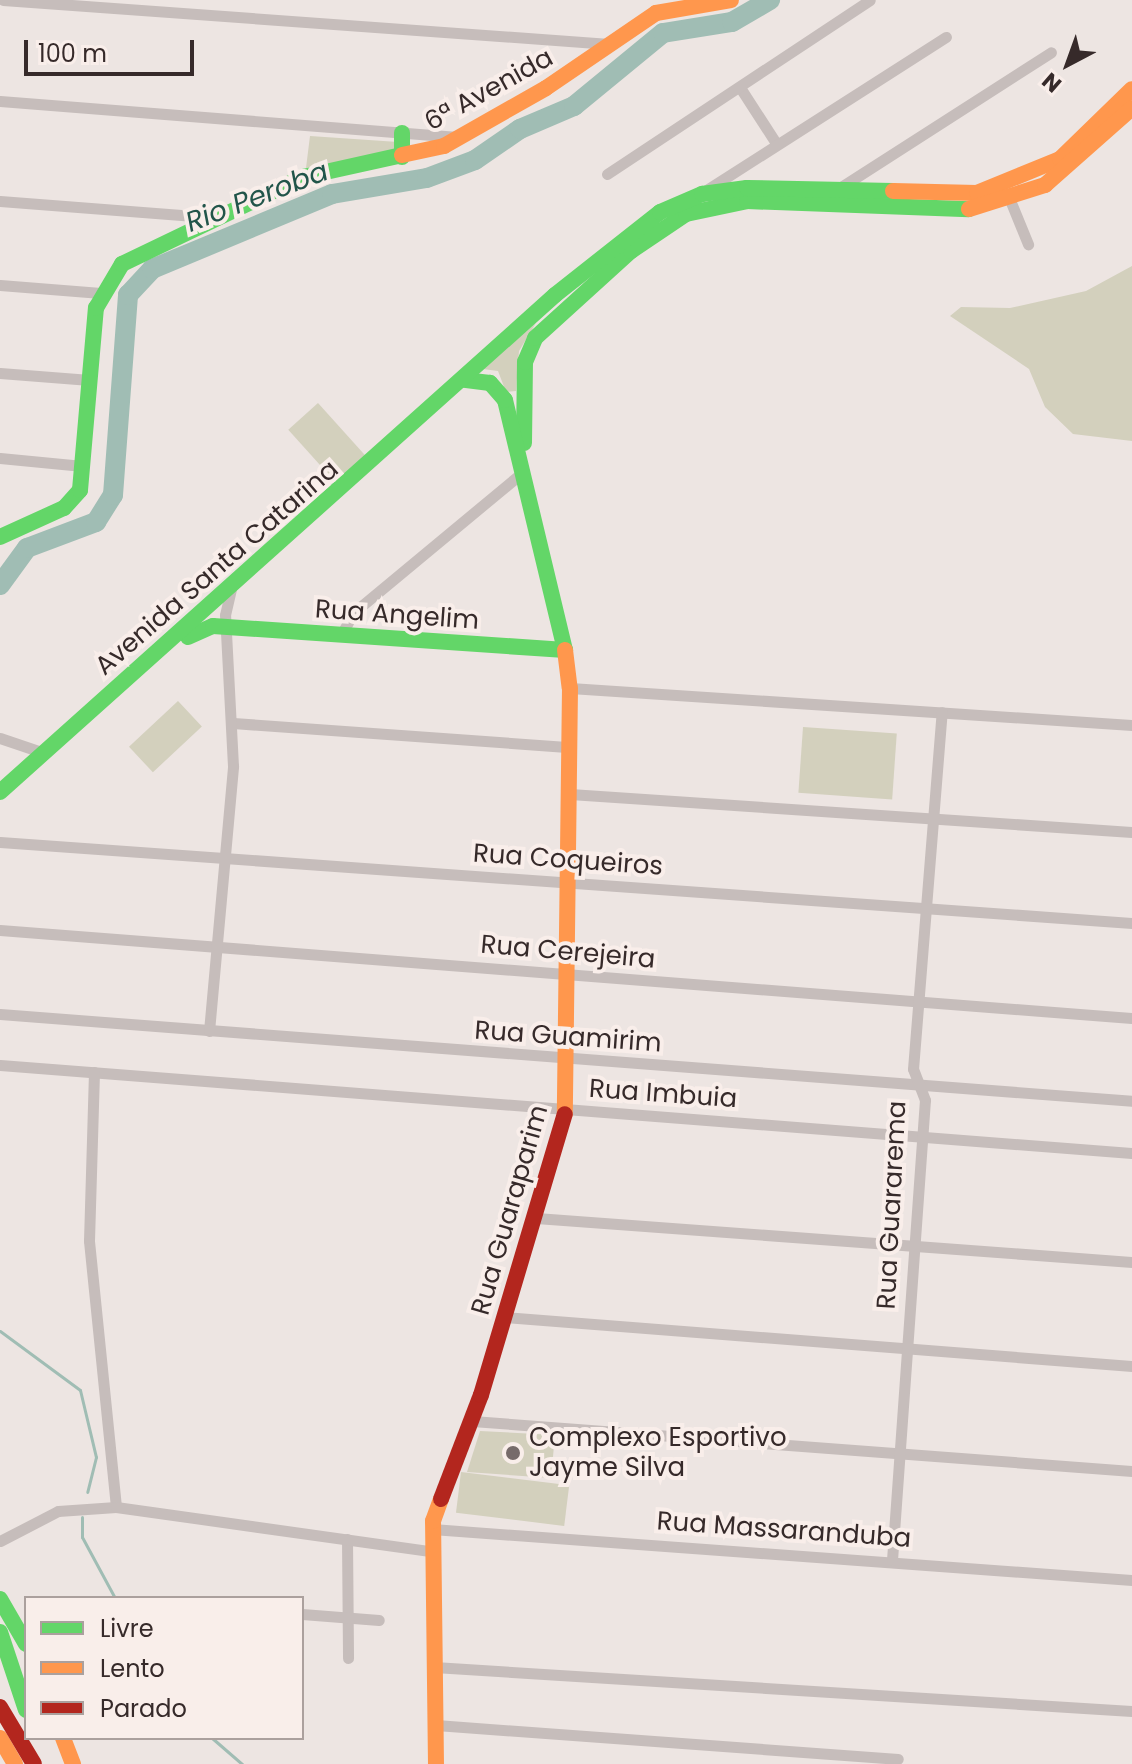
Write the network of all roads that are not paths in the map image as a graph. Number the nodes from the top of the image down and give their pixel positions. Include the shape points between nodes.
1 (3, 0) edge
2 (731, 0) edge
3 (870, 0) edge
4 (664, 4) edge
5 (946, 37) dead end
6 (611, 44) junction
7 (1051, 52) dead end
8 (741, 89) junction
9 (1132, 89) edge
10 (0, 101) edge
11 (1132, 108) edge
12 (402, 133) junction
13 (462, 138) junction
14 (776, 143) junction
15 (402, 157) junction
16 (607, 174) dead end
17 (834, 191) junction
18 (702, 194) junction
19 (1010, 200) junction
20 (0, 201) edge
21 (210, 217) junction
22 (1028, 244) dead end
23 (0, 285) edge
24 (101, 293) junction
25 (0, 373) edge
26 (90, 380) junction
27 (464, 380) junction
28 (0, 458) edge
29 (83, 466) junction
30 (524, 470) junction
31 (0, 537) edge
32 (231, 589) junction
33 (226, 627) junction
34 (341, 635) junction
35 (565, 650) junction
36 (570, 688) junction
37 (942, 712) junction
38 (233, 723) junction
39 (1132, 725) edge
40 (0, 738) edge
41 (570, 747) junction
42 (44, 753) junction
43 (0, 792) edge
44 (570, 794) junction
45 (0, 802) edge
46 (935, 820) junction
47 (1132, 832) edge
48 (0, 842) edge
49 (225, 859) junction
50 (566, 882) junction
51 (927, 908) junction
52 (1132, 923) edge
53 (0, 930) edge
54 (217, 947) junction
55 (567, 974) junction
56 (922, 1004) junction
57 (0, 1014) edge
58 (1132, 1018) edge
59 (209, 1031) junction
60 (568, 1059) junction
61 (0, 1065) edge
62 (94, 1072) junction
63 (920, 1086) junction
64 (1132, 1101) edge
65 (566, 1109) junction
66 (922, 1137) junction
67 (1132, 1153) edge
68 (536, 1218) junction
69 (913, 1246) junction
70 (1132, 1262) edge
71 (504, 1317) junction
72 (906, 1348) junction
73 (1132, 1366) edge
74 (472, 1421) junction
75 (898, 1453) junction
76 (1132, 1471) edge
77 (116, 1507) junction
78 (432, 1529) junction
79 (347, 1539) junction
80 (0, 1541) edge
81 (430, 1551) junction
82 (892, 1560) junction
83 (1132, 1580) edge
84 (0, 1599) edge
85 (304, 1614) edge
86 (346, 1617) junction
87 (379, 1620) dead end
88 (0, 1632) edge
89 (24, 1641) edge
90 (348, 1658) dead end
91 (434, 1667) junction
92 (24, 1704) edge
93 (0, 1707) edge
94 (1132, 1711) edge
95 (436, 1725) junction
96 (0, 1738) edge
97 (36, 1740) edge
98 (64, 1740) edge
99 (898, 1759) dead end
100 (880, 1761) edge
101 (15, 1764) edge
102 (34, 1764) edge
103 (43, 1764) edge
104 (73, 1764) edge
105 (436, 1764) edge

1 - 6 street
2 - 4 main road, 6ª Avenida
3 - 8 street
4 - 6 main road, 6ª Avenida
5 - 14 street
6 - 13 main road, 6ª Avenida
7 - 17 street
8 - 14 street
8 - 16 street
9 - 17 main road, Avenida Santa Catarina via 1060,159 1004,186 940,197
10 - 12 street
11 - 19 main road via 1072,166
12 - 13 street
12 - 15 main road
13 - 15 main road, 6ª Avenida
14 - 18 street
15 - 21 main road, 6ª Avenida via 303,177
17 - 18 main road, Avenida Santa Catarina via 747,188
18 - 27 main road, Avenida Santa Catarina via 631,233
19 - 22 street
19 - 30 main road, Rua Guaraparim via 951,212 783,201 701,208 645,241 554,316 525,362
20 - 21 street
21 - 24 main road, 6ª Avenida via 138,253
23 - 24 street
24 - 26 main road
25 - 26 street
26 - 29 main road
27 - 30 main road, Rua Guaraparim via 495,386
27 - 32 main road, Avenida Santa Catarina
28 - 29 street
29 - 31 main road via 80,490 64,508
30 - 34 street via 353,613
30 - 35 main road, Rua Guaraparim
32 - 33 street
32 - 42 main road, Avenida Santa Catarina
33 - 34 main road, Rua Angelim
33 - 38 street
33 - 45 main road, Avenida Santa Catarina via 195,631
34 - 35 main road, Rua Angelim
35 - 36 main road, Rua Guaraparim
36 - 37 street
36 - 41 main road, Rua Guaraparim
37 - 39 street
37 - 46 street, Rua Guararema
38 - 41 street
38 - 49 street
40 - 42 street
41 - 44 main road, Rua Guaraparim
42 - 43 main road, Avenida Santa Catarina
44 - 46 street
44 - 50 main road, Rua Guaraparim
46 - 47 street
46 - 51 street, Rua Guararema
48 - 49 street, Rua Coqueiros
49 - 50 street, Rua Coqueiros
49 - 54 street
50 - 51 street, Rua Coqueiros
50 - 55 main road, Rua Guaraparim
51 - 52 street, Rua Coqueiros
51 - 56 street, Rua Guararema
53 - 54 street, Rua Cerejeira
54 - 55 street, Rua Cerejeira
54 - 59 street
55 - 56 street, Rua Cerejeira
55 - 60 main road, Rua Guaraparim
56 - 58 street, Rua Cerejeira
56 - 63 street, Rua Guararema via 913,1069
57 - 59 street, Rua Guamirim
59 - 60 street, Rua Guamirim
60 - 63 street, Rua Guamirim
60 - 65 main road, Rua Guaraparim
61 - 62 street, Rua Imbuia
62 - 65 street, Rua Imbuia
62 - 77 street via 89,1241
63 - 64 street, Rua Guamirim
63 - 66 street, Rua Guararema
65 - 66 street, Rua Imbuia
65 - 68 main road, Rua Guaraparim
66 - 67 street, Rua Imbuia
66 - 69 street, Rua Guararema
68 - 69 street
68 - 71 main road, Rua Guaraparim
69 - 70 street
69 - 72 street, Rua Guararema
71 - 72 street
71 - 74 main road, Rua Guaraparim
72 - 73 street
72 - 75 street, Rua Guararema
74 - 75 street
74 - 78 main road, Rua Guaraparim
75 - 76 street
75 - 82 street, Rua Guararema
77 - 79 street
77 - 80 street via 45,1516
78 - 81 main road, Rua Guaraparim
78 - 82 street, Rua Massaranduba
79 - 81 street
79 - 86 street
81 - 91 main road, Rua Guaraparim
82 - 83 street, Rua Massaranduba
84 - 89 main road
85 - 86 street
86 - 87 street
86 - 90 street
88 - 92 main road
91 - 94 street
91 - 95 main road, Rua Guaraparim
93 - 102 main road
95 - 100 street
95 - 105 main road, Rua Guaraparim
96 - 101 main road
97 - 103 main road
98 - 104 main road
99 - 100 street

